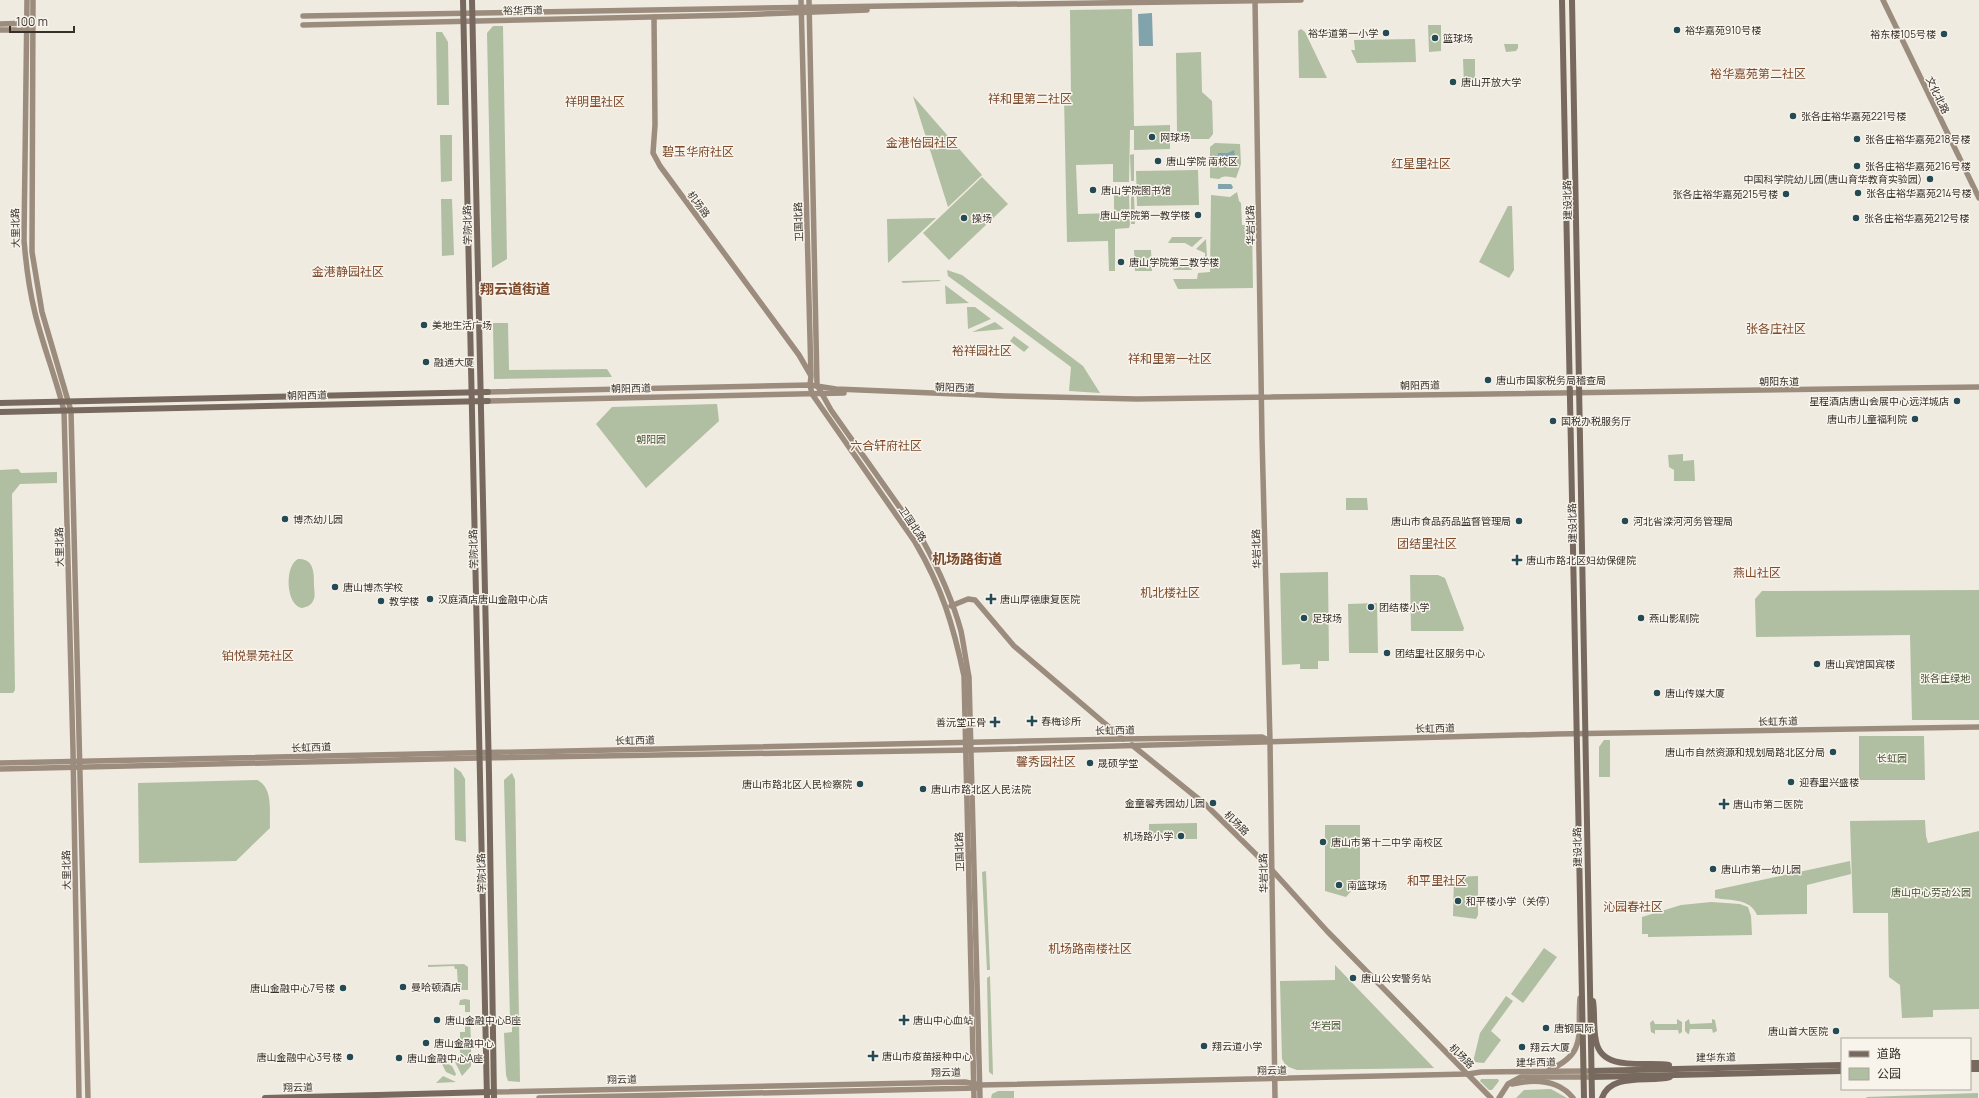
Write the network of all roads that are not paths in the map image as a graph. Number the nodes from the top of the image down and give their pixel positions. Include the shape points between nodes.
1 (27, 0) edge
2 (33, 0) edge
3 (463, 0) edge
4 (472, 0) edge
5 (801, 0) edge
6 (809, 0) edge
7 (1255, 0) edge
8 (1301, 0) edge
9 (1562, 0) edge
10 (1572, 0) edge
11 (1883, 0) edge
12 (614, 10) junction
13 (801, 10) junction
14 (809, 10) junction
15 (463, 12) junction
16 (472, 12) junction
17 (303, 16) dead end
18 (614, 17) junction
19 (654, 17) junction
20 (463, 21) junction
21 (472, 21) junction
22 (29, 23) junction
23 (0, 24) edge
24 (303, 25) dead end
25 (0, 30) edge
26 (28, 30) junction
27 (466, 189) junction
28 (476, 189) junction
29 (1979, 198) edge
30 (811, 376) junction
31 (810, 385) junction
32 (817, 385) junction
33 (1979, 387) edge
34 (484, 392) junction
35 (472, 393) junction
36 (821, 393) junction
37 (1570, 393) junction
38 (1580, 393) junction
39 (812, 394) junction
40 (1261, 398) junction
41 (1224, 399) junction
42 (62, 401) junction
43 (69, 401) junction
44 (472, 401) junction
45 (485, 401) junction
46 (0, 403) edge
47 (67, 411) junction
48 (0, 412) edge
49 (476, 582) junction
50 (484, 582) junction
51 (950, 607) junction
52 (1979, 727) edge
53 (1577, 734) junction
54 (1586, 734) junction
55 (1124, 739) junction
56 (1270, 741) junction
57 (968, 743) junction
58 (1132, 745) junction
59 (968, 750) junction
60 (479, 755) junction
61 (488, 755) junction
62 (0, 763) edge
63 (76, 764) junction
64 (0, 769) edge
65 (1271, 869) junction
66 (483, 927) junction
67 (492, 927) junction
68 (1589, 977) junction
69 (1581, 982) junction
70 (1841, 1065) edge
71 (1546, 1071) junction
72 (1681, 1071) junction
73 (1841, 1071) edge
74 (1481, 1072) junction
75 (1468, 1074) junction
76 (1583, 1074) junction
77 (1592, 1074) junction
78 (1274, 1080) junction
79 (1475, 1082) junction
80 (1508, 1084) junction
81 (976, 1086) junction
82 (1485, 1093) junction
83 (491, 1095) edge
84 (1500, 1097) edge
85 (80, 1098) edge
86 (88, 1098) edge
87 (265, 1098) edge
88 (539, 1098) edge
89 (974, 1098) edge
90 (980, 1098) edge
91 (1275, 1098) edge
92 (1491, 1098) edge
93 (1573, 1098) edge
94 (1584, 1098) edge
95 (1592, 1098) edge
96 (1602, 1098) edge

1 - 22 main road, 大里北路
2 - 22 main road, 大里北路
3 - 15 main road, 学院北路
4 - 16 main road, 学院北路
5 - 13 main road, 卫国北路
6 - 14 main road, 卫国北路
7 - 8 main road, 裕华西道
7 - 14 main road, 裕华西道
7 - 40 main road, 华岩北路
9 - 37 main road, 建设北路
10 - 38 main road, 建设北路
11 - 29 main road, 文化北路
12 - 13 main road, 裕华西道
12 - 16 main road, 裕华西道
12 - 18 main road
13 - 14 main road, 裕华西道
13 - 19 main road, 裕华西道
13 - 30 main road, 卫国北路
14 - 32 main road, 卫国北路
15 - 16 main road, 裕华西道
15 - 17 main road, 裕华西道
15 - 20 main road, 学院北路
16 - 21 main road, 学院北路
18 - 19 main road, 裕华西道
18 - 21 main road, 裕华西道
19 - 30 main road, 机场路 via 653,153 800,355
20 - 21 main road, 裕华西道
20 - 24 main road, 裕华西道
20 - 27 main road, 学院北路
21 - 28 main road, 学院北路
22 - 23 main road
22 - 26 main road, 大里北路
25 - 26 main road
26 - 42 main road, 大里北路 via 24,240 26,269 35,314
26 - 43 main road, 大里北路 via 32,252 42,312
27 - 28 main road
27 - 35 main road, 学院北路
28 - 34 main road, 学院北路
30 - 31 main road, 卫国北路
31 - 32 main road, 朝阳西道
31 - 34 main road, 朝阳西道
31 - 39 main road, 卫国北路
32 - 36 main road, 卫国北路
32 - 41 main road, 朝阳西道 via 836,389 1012,396
33 - 38 main road, 朝阳东道
34 - 35 main road, 朝阳西道
34 - 45 main road, 学院北路
35 - 43 main road, 朝阳西道
35 - 44 main road, 学院北路
36 - 39 main road, 朝阳西道
36 - 41 main road, 朝阳西道 via 1076,401
36 - 51 main road, 卫国北路 via 922,540 934,562
37 - 38 main road, 朝阳西道
37 - 40 main road, 朝阳西道
37 - 53 main road, 建设北路
38 - 54 main road, 建设北路
39 - 45 main road, 朝阳西道
39 - 51 main road, 卫国北路 via 915,542
40 - 41 main road, 朝阳西道
40 - 56 main road, 华岩北路
42 - 43 main road, 朝阳西道
42 - 46 main road, 朝阳西道
42 - 47 main road, 大里北路
43 - 47 main road, 大里北路
44 - 45 main road, 朝阳西道
44 - 47 main road, 朝阳西道
44 - 49 main road, 学院北路
45 - 50 main road, 学院北路
47 - 48 main road, 朝阳西道
47 - 63 main road, 大里北路
49 - 50 main road
49 - 60 main road, 学院北路
50 - 61 main road, 学院北路
51 - 55 main road, 机场路 via 968,599 975,600 1014,646
51 - 57 main road, 卫国北路 via 964,676
52 - 54 main road, 长虹东道
53 - 54 main road, 长虹东道
53 - 56 main road, 长虹西道
53 - 69 main road, 建设北路
54 - 68 main road, 建设北路
55 - 56 main road, 长虹西道 via 1262,737
55 - 57 main road, 长虹西道
55 - 58 main road, 机场路
56 - 58 main road, 长虹西道
56 - 65 main road, 华岩北路
57 - 59 main road, 卫国北路
57 - 61 main road, 长虹西道
58 - 59 main road, 长虹西道
58 - 65 main road, 机场路 via 1197,796
59 - 61 main road, 长虹西道
59 - 81 main road, 卫国北路
60 - 61 main road, 长虹西道
60 - 63 main road, 长虹西道
60 - 66 main road, 学院北路
61 - 67 main road, 学院北路
62 - 63 main road, 长虹西道
63 - 64 main road, 长虹西道
63 - 85 main road, 大里北路
63 - 86 main road, 大里北路
65 - 75 main road, 机场路 via 1327,931
65 - 78 main road, 华岩北路
66 - 67 main road
66 - 83 main road, 学院北路
67 - 83 main road, 学院北路
68 - 72 main road via 1594,1003 1596,1042 1605,1056 1620,1064 1656,1063
68 - 77 main road, 建设北路
69 - 71 main road via 1576,1049 1564,1064
69 - 76 main road, 建设北路
70 - 72 main road, 建华东道
71 - 74 main road, 建华西道
71 - 76 main road, 建华西道
72 - 73 main road, 建华东道
72 - 77 main road, 建华东道
72 - 96 main road via 1662,1079 1623,1081 1610,1087
74 - 75 main road, 建华西道
74 - 79 main road
75 - 78 main road, 翔云道
75 - 79 main road, 机场路
76 - 77 main road, 建华西道
76 - 80 main road, 建华西道 via 1521,1077
76 - 94 main road, 建设北路
77 - 95 main road, 建设北路
78 - 81 main road, 翔云道
78 - 91 main road, 华岩北路
79 - 82 main road, 机场路
80 - 84 main road
80 - 93 main road via 1543,1082 1562,1087
81 - 83 main road, 翔云道 via 953,1082
81 - 88 main road, 翔云道
81 - 89 main road, 卫国北路
81 - 90 main road, 卫国北路
82 - 84 main road
82 - 92 main road, 机场路
83 - 87 main road, 翔云道

